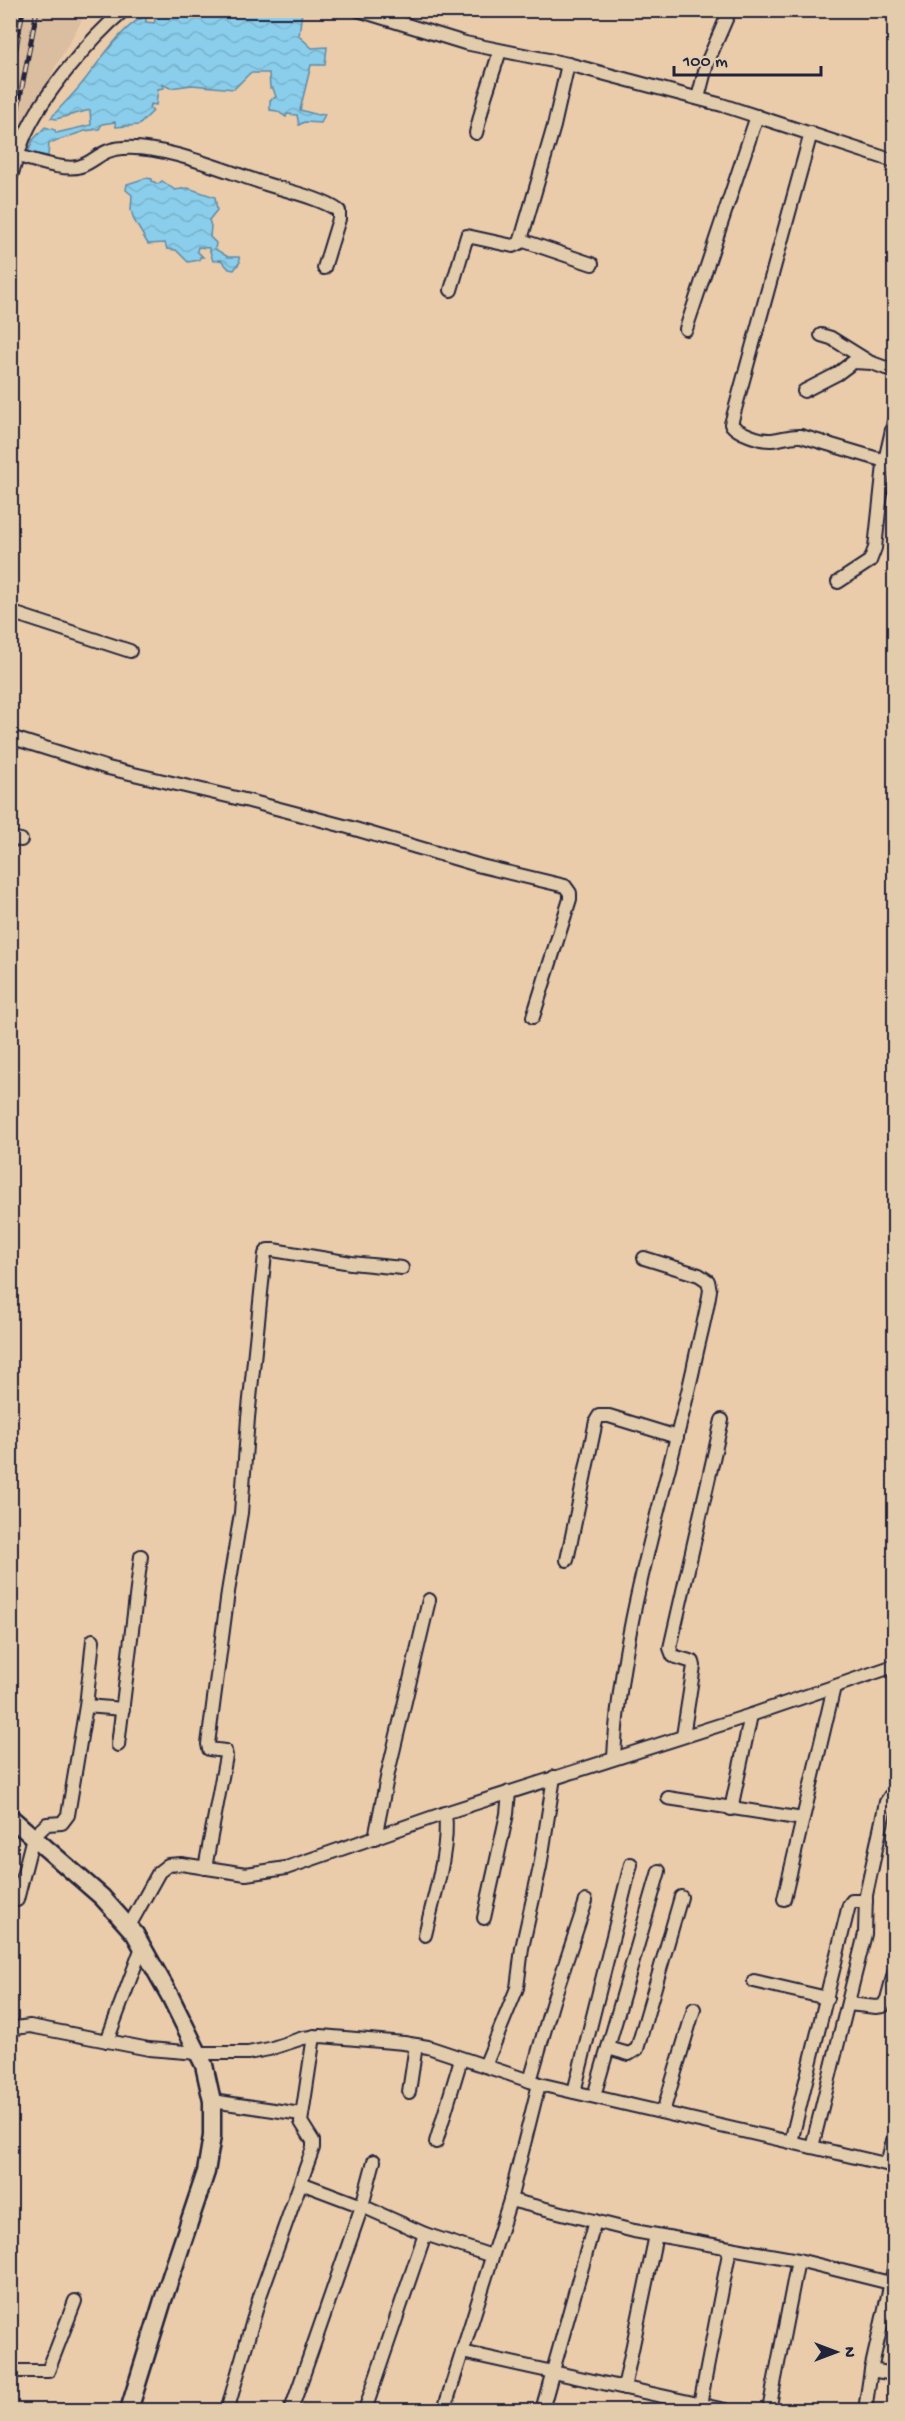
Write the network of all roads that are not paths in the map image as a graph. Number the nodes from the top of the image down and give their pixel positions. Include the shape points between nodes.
1 (358, 10) edge
2 (730, 10) edge
3 (119, 12) edge
4 (500, 51) junction
5 (568, 64) junction
6 (698, 98) junction
7 (757, 116) junction
8 (476, 133) dead end
9 (811, 133) junction
10 (18, 156) junction
11 (894, 161) edge
12 (10, 179) edge
13 (521, 240) junction
14 (592, 264) dead end
15 (324, 268) dead end
16 (451, 290) dead end
17 (686, 329) dead end
18 (821, 335) dead end
19 (872, 363) junction
20 (894, 371) edge
21 (804, 391) dead end
22 (894, 421) edge
23 (888, 464) edge
24 (838, 582) dead end
25 (10, 612) edge
26 (130, 651) dead end
27 (10, 737) edge
28 (533, 1017) dead end
29 (644, 1258) dead end
30 (402, 1268) dead end
31 (722, 1420) dead end
32 (677, 1437) junction
33 (141, 1556) dead end
34 (567, 1560) dead end
35 (429, 1600) dead end
36 (93, 1640) dead end
37 (894, 1666) edge
38 (834, 1687) junction
39 (86, 1706) junction
40 (123, 1708) junction
41 (751, 1715) junction
42 (683, 1736) junction
43 (118, 1745) dead end
44 (614, 1758) junction
45 (554, 1777) junction
46 (509, 1792) junction
47 (894, 1794) edge
48 (669, 1798) dead end
49 (731, 1809) junction
50 (445, 1813) junction
51 (10, 1817) edge
52 (803, 1819) junction
53 (33, 1837) junction
54 (375, 1838) junction
55 (631, 1864) dead end
56 (205, 1868) junction
57 (659, 1870) dead end
58 (681, 1897) dead end
59 (10, 1898) edge
60 (784, 1899) dead end
61 (586, 1900) dead end
62 (866, 1901) junction
63 (484, 1918) dead end
64 (129, 1926) junction
65 (425, 1935) dead end
66 (142, 1947) junction
67 (894, 1973) edge
68 (754, 1981) dead end
69 (827, 1998) junction
70 (848, 2004) junction
71 (694, 2009) dead end
72 (10, 2032) edge
73 (314, 2036) junction
74 (107, 2041) junction
75 (416, 2045) junction
76 (608, 2048) junction
77 (198, 2053) junction
78 (461, 2059) junction
79 (485, 2066) junction
80 (535, 2082) junction
81 (409, 2092) dead end
82 (574, 2092) junction
83 (594, 2096) junction
84 (212, 2101) junction
85 (663, 2112) junction
86 (301, 2114) junction
87 (894, 2136) edge
88 (435, 2142) dead end
89 (791, 2142) junction
90 (812, 2147) junction
91 (374, 2161) dead end
92 (891, 2165) edge
93 (301, 2182) junction
94 (510, 2200) junction
95 (362, 2206) junction
96 (595, 2221) junction
97 (425, 2234) junction
98 (656, 2235) junction
99 (729, 2248) junction
100 (492, 2256) junction
101 (798, 2260) junction
102 (894, 2269) edge
103 (893, 2284) edge
104 (75, 2301) dead end
105 (462, 2352) junction
106 (871, 2370) junction
107 (10, 2371) edge
108 (555, 2373) junction
109 (894, 2374) edge
110 (624, 2388) junction
111 (229, 2404) dead end
112 (700, 2405) junction
113 (129, 2410) edge
114 (291, 2410) edge
115 (365, 2410) edge
116 (444, 2410) edge
117 (542, 2410) edge
118 (725, 2410) edge
119 (769, 2410) edge
120 (865, 2410) edge

1 - 4 street
2 - 6 street via 707,63
3 - 10 street via 40,108
4 - 5 street
4 - 8 street
5 - 6 street
5 - 13 street
6 - 7 street
7 - 9 street
7 - 17 street
9 - 11 street
9 - 23 street via 731,424 766,440 801,436
10 - 12 street
10 - 15 street via 74,168 105,152 140,148 288,191 339,211
13 - 14 street
13 - 16 street via 513,246 467,236
18 - 19 street
19 - 20 street
19 - 21 street via 853,362
22 - 23 street
23 - 24 street via 870,561
25 - 26 street
27 - 28 street via 108,768 249,801 565,886 570,899
29 - 32 street via 699,1275 710,1285
30 - 56 street via 273,1250 265,1254 241,1513 208,1744 209,1749 225,1751 226,1756
31 - 42 street via 670,1648 673,1656 691,1661 694,1666
32 - 34 street via 599,1416
32 - 44 street via 627,1647 616,1715
33 - 40 street
35 - 54 street
36 - 39 street
37 - 38 street
38 - 41 street
38 - 52 street
39 - 40 street
39 - 53 street via 68,1815 62,1822 44,1826
40 - 43 street
41 - 42 street
41 - 49 street
42 - 44 street
44 - 45 street
45 - 46 street
45 - 79 street via 517,1988
46 - 50 street
46 - 63 street
47 - 62 street via 886,1802
48 - 49 street
49 - 52 street
50 - 54 street
50 - 65 street via 446,1833
51 - 53 main road
52 - 60 street
53 - 59 street via 17,1900
53 - 64 main road
54 - 56 street via 303,1864 266,1872 246,1874
55 - 82 street
56 - 64 street via 174,1864 164,1867
57 - 76 street
58 - 76 street via 637,2049 630,2054
61 - 80 street via 553,2001
62 - 69 street via 850,1902
62 - 70 street via 865,1934
64 - 66 main road
66 - 74 street
66 - 77 main road
67 - 70 street via 883,2006
68 - 69 street
69 - 89 street
70 - 90 street
71 - 85 street
72 - 74 street via 30,2026
73 - 75 street
73 - 77 street via 248,2053
73 - 86 street
74 - 77 street
75 - 78 street
75 - 81 street
76 - 83 street
77 - 84 main road
78 - 79 street
78 - 88 street
79 - 80 street
80 - 82 street
80 - 94 street
82 - 83 street
83 - 85 street
84 - 86 street
84 - 113 main road via 206,2172
85 - 89 street
86 - 93 street via 301,2125 313,2144
87 - 92 street
89 - 90 street
90 - 92 street
91 - 95 street
93 - 95 street
93 - 111 street via 260,2296
94 - 96 street
94 - 100 street
95 - 97 street
95 - 114 street
96 - 98 street
96 - 108 street
97 - 100 street
97 - 115 street
98 - 99 street
98 - 110 street
99 - 101 street
99 - 112 street
100 - 105 street
101 - 103 street
101 - 119 street
102 - 103 street
103 - 106 street
104 - 107 street via 48,2371
105 - 108 street
105 - 116 street
106 - 109 street
106 - 120 street
108 - 110 street
108 - 117 street
110 - 112 street
112 - 118 street

